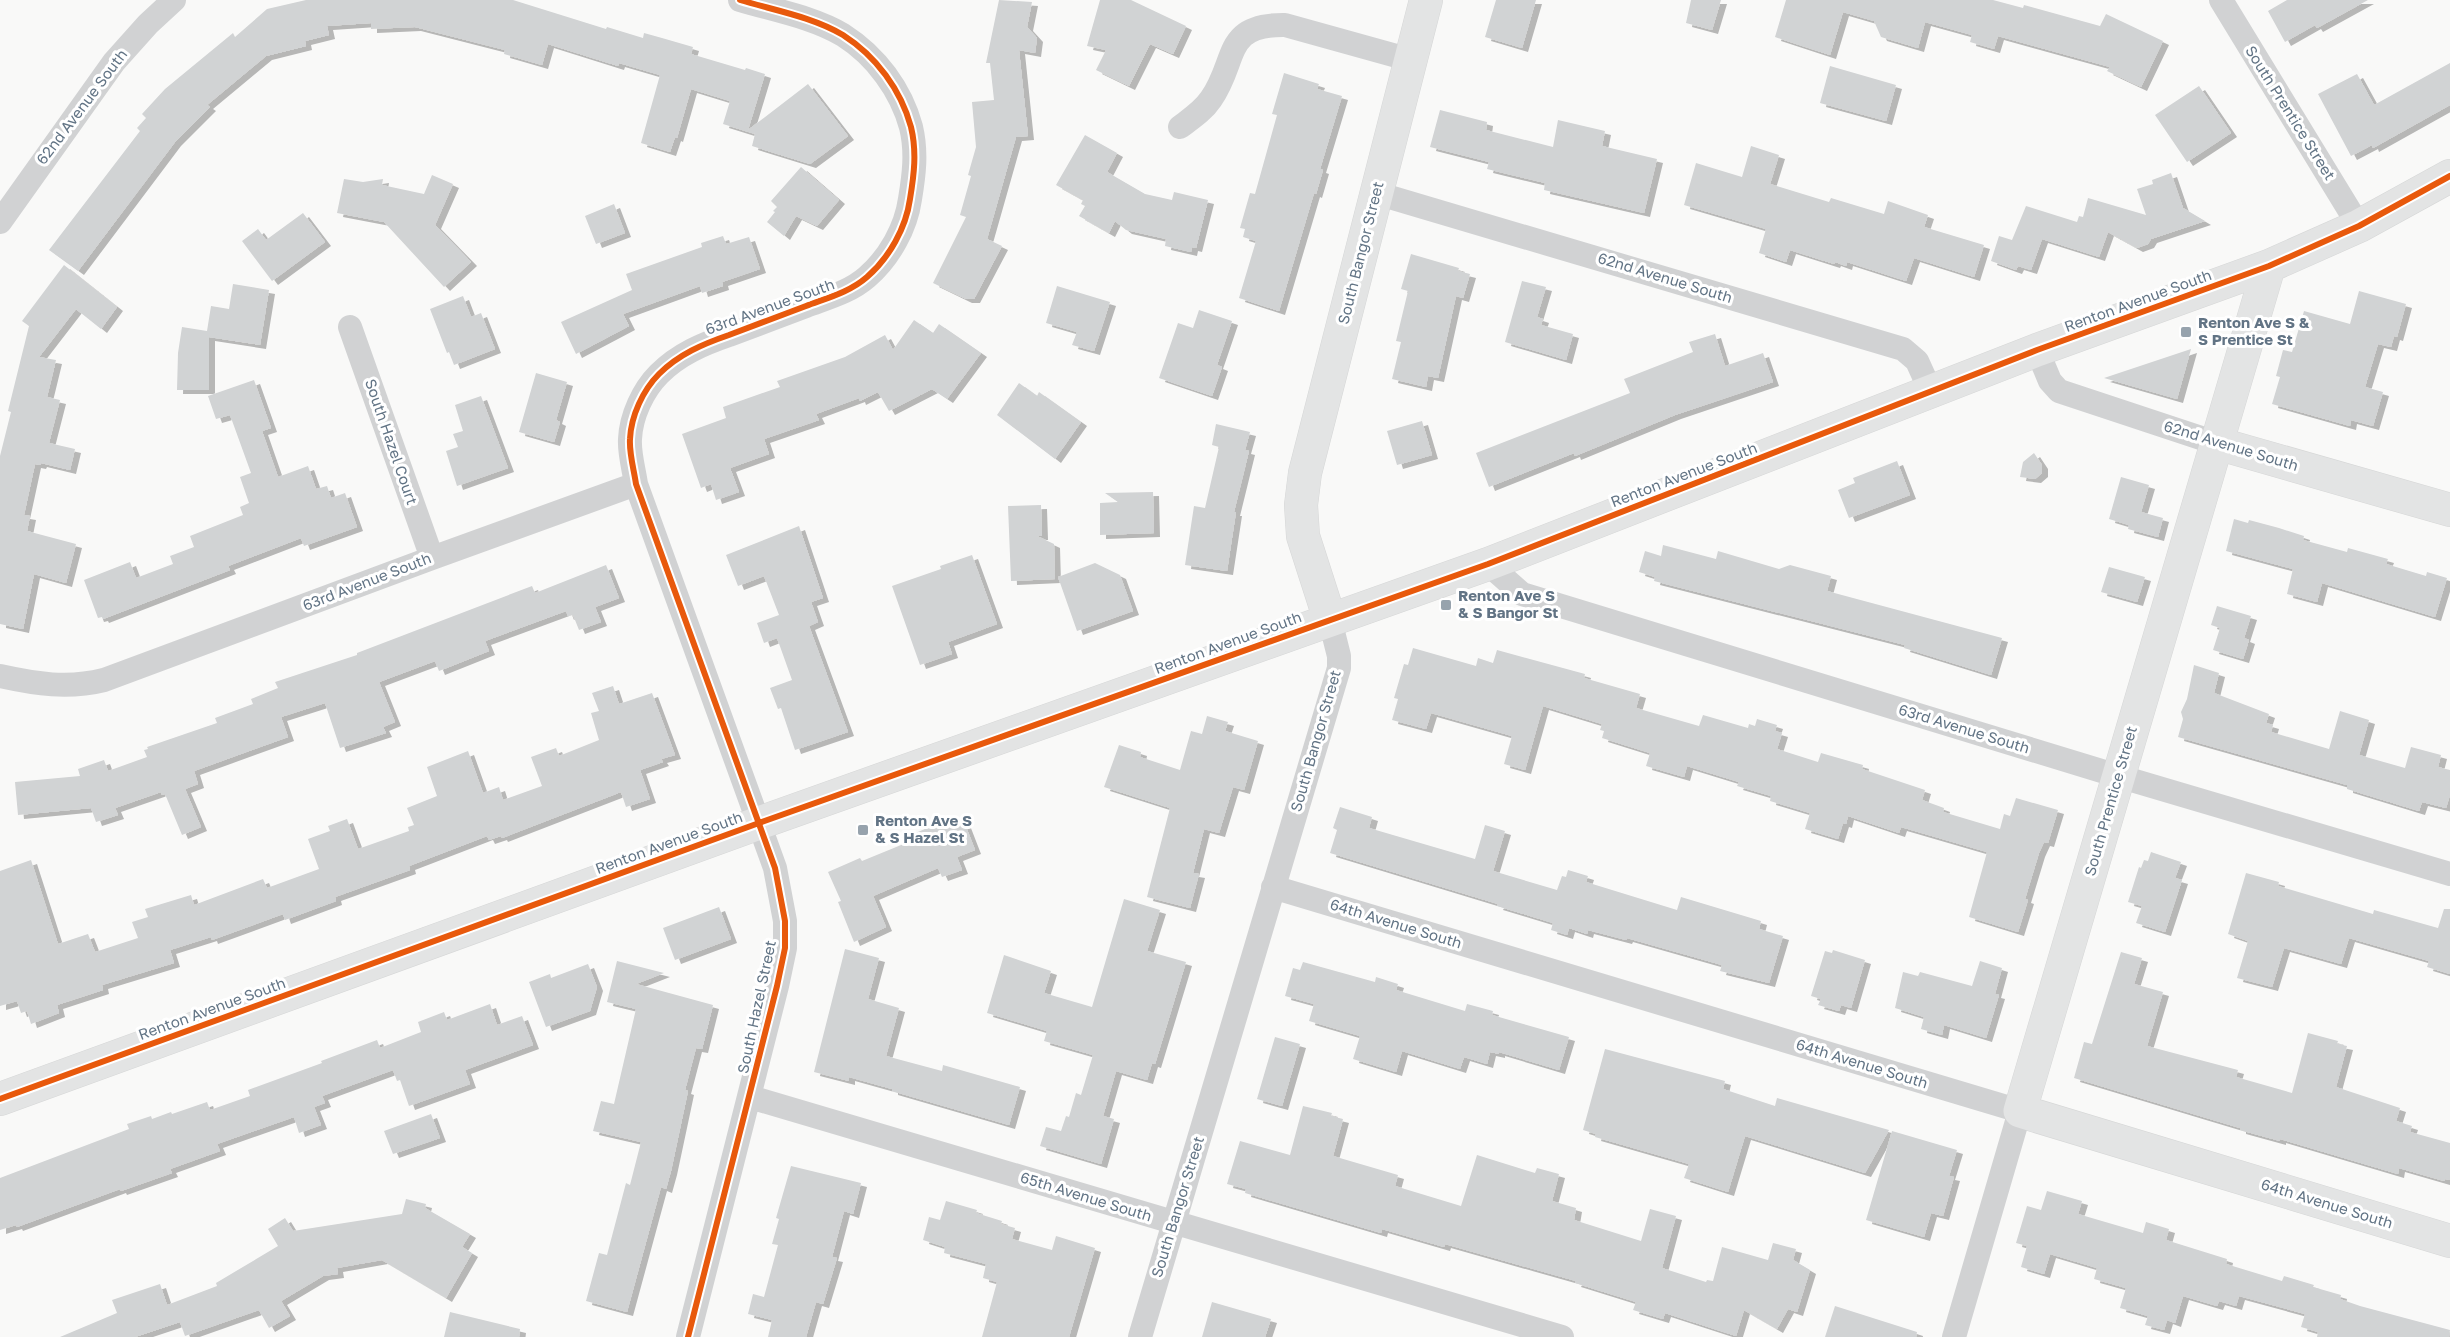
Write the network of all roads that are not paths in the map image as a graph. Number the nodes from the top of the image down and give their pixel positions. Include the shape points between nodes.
1 (174, 0) edge
2 (740, 0) edge
3 (1426, 0) edge
4 (2221, 0) edge
5 (1411, 60) junction
6 (1180, 127) dead end
7 (2450, 176) edge
8 (1376, 193) junction
9 (0, 222) edge
10 (2360, 226) junction
11 (2270, 266) junction
12 (350, 327) dead end
13 (2037, 350) junction
14 (1931, 392) junction
15 (2216, 442) junction
16 (636, 484) junction
17 (2450, 510) edge
18 (432, 558) junction
19 (1488, 564) junction
20 (1330, 620) junction
21 (0, 676) edge
22 (2118, 776) junction
23 (759, 824) junction
24 (2450, 874) edge
25 (1273, 887) junction
26 (750, 1098) junction
27 (0, 1099) edge
28 (2020, 1111) junction
29 (1173, 1223) junction
30 (2450, 1241) edge
31 (688, 1337) edge
32 (1140, 1337) edge
33 (1562, 1337) edge
34 (1954, 1337) edge

1 - 9 street, 62nd Avenue South via 114,62
2 - 16 street, 63rd Avenue South via 843,35 888,77 906,110 915,144 909,209 900,233 867,277 845,291 703,344 676,358 658,375 633,418 629,440
3 - 5 main road, South Bangor Street
4 - 10 street, South Prentice Street
5 - 6 street via 1285,25 1251,29 1233,49 1212,98
5 - 8 main road, South Bangor Street
7 - 10 main road, Renton Avenue South
8 - 14 street, 62nd Avenue South via 1903,349 1917,361
8 - 20 main road, South Bangor Street via 1305,473 1301,505 1303,536
10 - 11 main road, Renton Avenue South
11 - 13 main road, Renton Avenue South
11 - 15 main road, South Prentice Street
12 - 18 street, South Hazel Court
13 - 14 main road, Renton Avenue South
13 - 15 street, 62nd Avenue South via 2050,381 2059,391
14 - 19 main road, Renton Avenue South
15 - 17 main road, 62nd Avenue South
15 - 22 main road, South Prentice Street
16 - 18 street, 63rd Avenue South
16 - 23 street, South Hazel Street
18 - 21 street, 63rd Avenue South via 104,680 56,686
19 - 20 main road, Renton Avenue South
19 - 22 street, 63rd Avenue South via 1522,594
20 - 23 main road, Renton Avenue South
20 - 25 street, South Bangor Street via 1340,656 1339,668
22 - 24 street, 63rd Avenue South
22 - 28 main road, South Prentice Street
23 - 26 street, South Hazel Street via 775,868 785,921 785,948
23 - 27 main road, Renton Avenue South
25 - 28 street, 64th Avenue South
25 - 29 street, South Bangor Street
26 - 29 street, 65th Avenue South
26 - 31 street, South Hazel Street
28 - 30 main road, 64th Avenue South
28 - 34 street, South Prentice Street
29 - 32 street, South Bangor Street
29 - 33 street, 65th Avenue South

